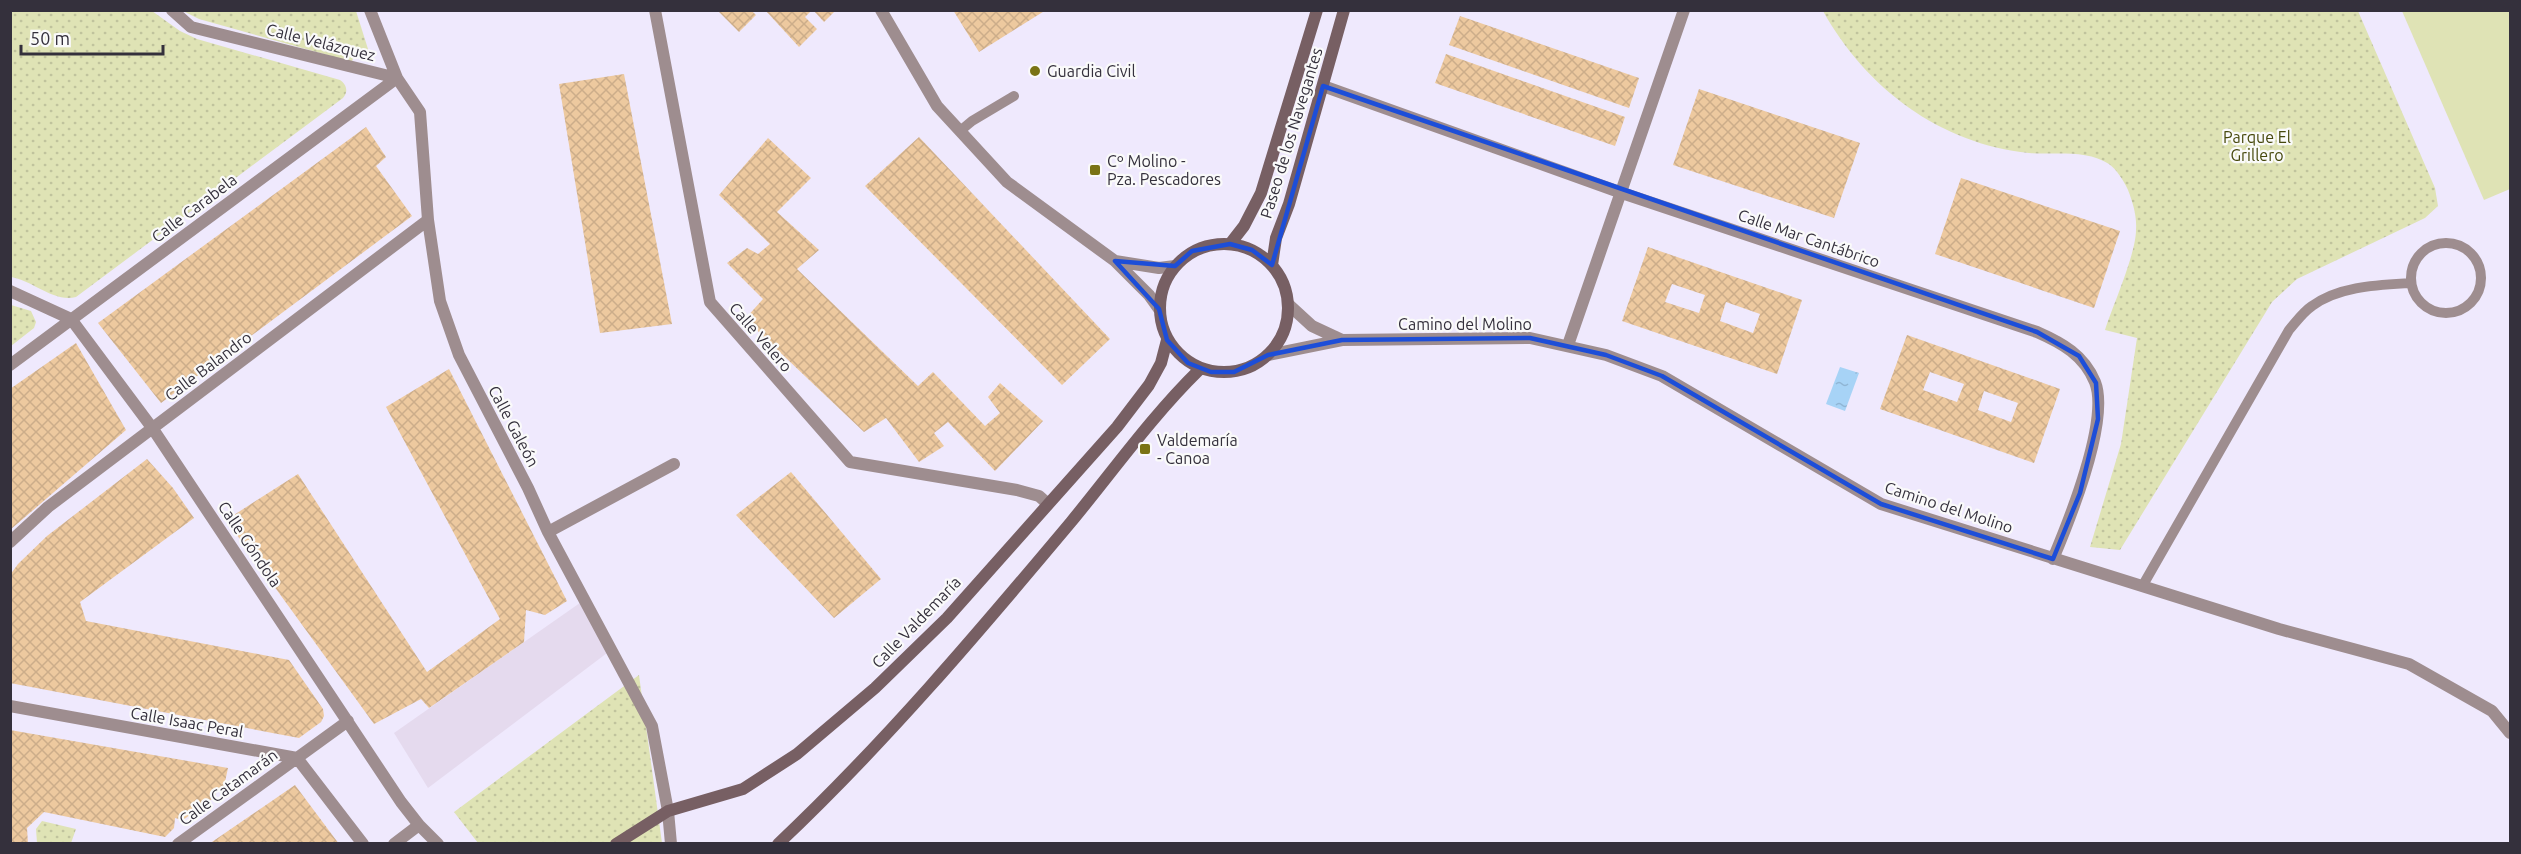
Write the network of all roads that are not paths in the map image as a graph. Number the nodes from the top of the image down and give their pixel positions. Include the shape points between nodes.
1 (172, 10) edge
2 (370, 10) edge
3 (655, 10) edge
4 (880, 10) edge
5 (1317, 10) edge
6 (1344, 10) edge
7 (1684, 10) edge
8 (397, 78) junction
9 (1323, 86) junction
10 (1014, 96) dead end
11 (960, 131) junction
12 (1622, 193) junction
13 (428, 220) junction
14 (1230, 244) junction
15 (1115, 261) junction
16 (1272, 265) junction
17 (1175, 266) junction
18 (2411, 283) junction
19 (10, 291) edge
20 (1288, 304) junction
21 (1159, 309) junction
22 (71, 319) junction
23 (1167, 340) junction
24 (1342, 340) junction
25 (1568, 345) junction
26 (1268, 355) junction
27 (10, 365) edge
28 (1199, 370) junction
29 (153, 429) junction
30 (674, 464) dead end
31 (1048, 504) junction
32 (548, 532) junction
33 (10, 542) edge
34 (2053, 559) junction
35 (2143, 585) junction
36 (10, 706) edge
37 (348, 721) junction
38 (2511, 733) edge
39 (297, 758) junction
40 (668, 811) junction
41 (419, 825) junction
42 (178, 843) edge
43 (363, 843) edge
44 (394, 843) edge
45 (438, 843) edge
46 (616, 843) edge
47 (672, 843) edge
48 (778, 843) edge

1 - 8 street, Calle Velázquez via 190,27
2 - 8 street, Calle Galeón
3 - 31 street, Calle Velero via 710,302 730,328 849,462 1017,490 1039,496
4 - 11 street via 937,106
5 - 14 main road, Paseo de los Navegantes via 1261,193
6 - 9 main road, Paseo de los Navegantes
7 - 12 street
8 - 13 street, Calle Galeón via 420,112
8 - 22 street, Calle Carabela
9 - 12 street, Calle Mar Cantábrico
9 - 16 main road, Paseo de los Navegantes via 1276,238
10 - 11 lane
11 - 15 street via 1007,182
12 - 25 street
12 - 34 street, Calle Mar Cantábrico via 2037,332 2079,356 2096,383 2098,419 2080,493
13 - 29 street, Calle Balandro
13 - 32 street, Calle Galeón via 440,301 459,355
14 - 16 main road via 1252,250
14 - 17 main road via 1192,252
15 - 17 street via 1159,268
15 - 21 street
16 - 20 main road via 1283,281
17 - 21 main road via 1162,287
18 - 18 lane via 2421,303 2442,313 2454,312 2473,299 2481,278 2474,256 2465,248 2443,242 2422,251 2411,271
18 - 35 lane via 2343,291 2312,306 2289,330
19 - 22 street, Calle Góndola
20 - 24 street, Camino del Molino via 1312,326
20 - 26 main road via 1283,333
21 - 23 main road
22 - 27 street, Calle Carabela
22 - 29 street, Calle Góndola
23 - 28 main road
23 - 31 main road, Calle Valdemaría via 1149,385
24 - 25 street, Camino del Molino via 1530,338
24 - 26 street, Camino del Molino
25 - 34 street, Camino del Molino via 1662,376 1881,504
26 - 28 main road via 1234,372
28 - 48 main road via 904,716 832,793
29 - 33 street, Calle Balandro via 48,507
29 - 37 street, Calle Góndola
30 - 32 street
31 - 40 main road, Calle Valdemaría via 947,618 875,688 797,754 743,789
32 - 40 street, Calle Galeón via 652,726
34 - 35 street, Camino del Molino
35 - 38 street, Camino del Molino via 2279,629 2409,664 2492,711
36 - 39 street, Calle Isaac Peral
37 - 39 street
37 - 41 street, Calle Góndola
39 - 42 street, Calle Catamarán
39 - 43 street
40 - 46 main road, Calle Valdemaría
40 - 47 street, Calle Galeón
41 - 44 street
41 - 45 street, Calle Góndola

